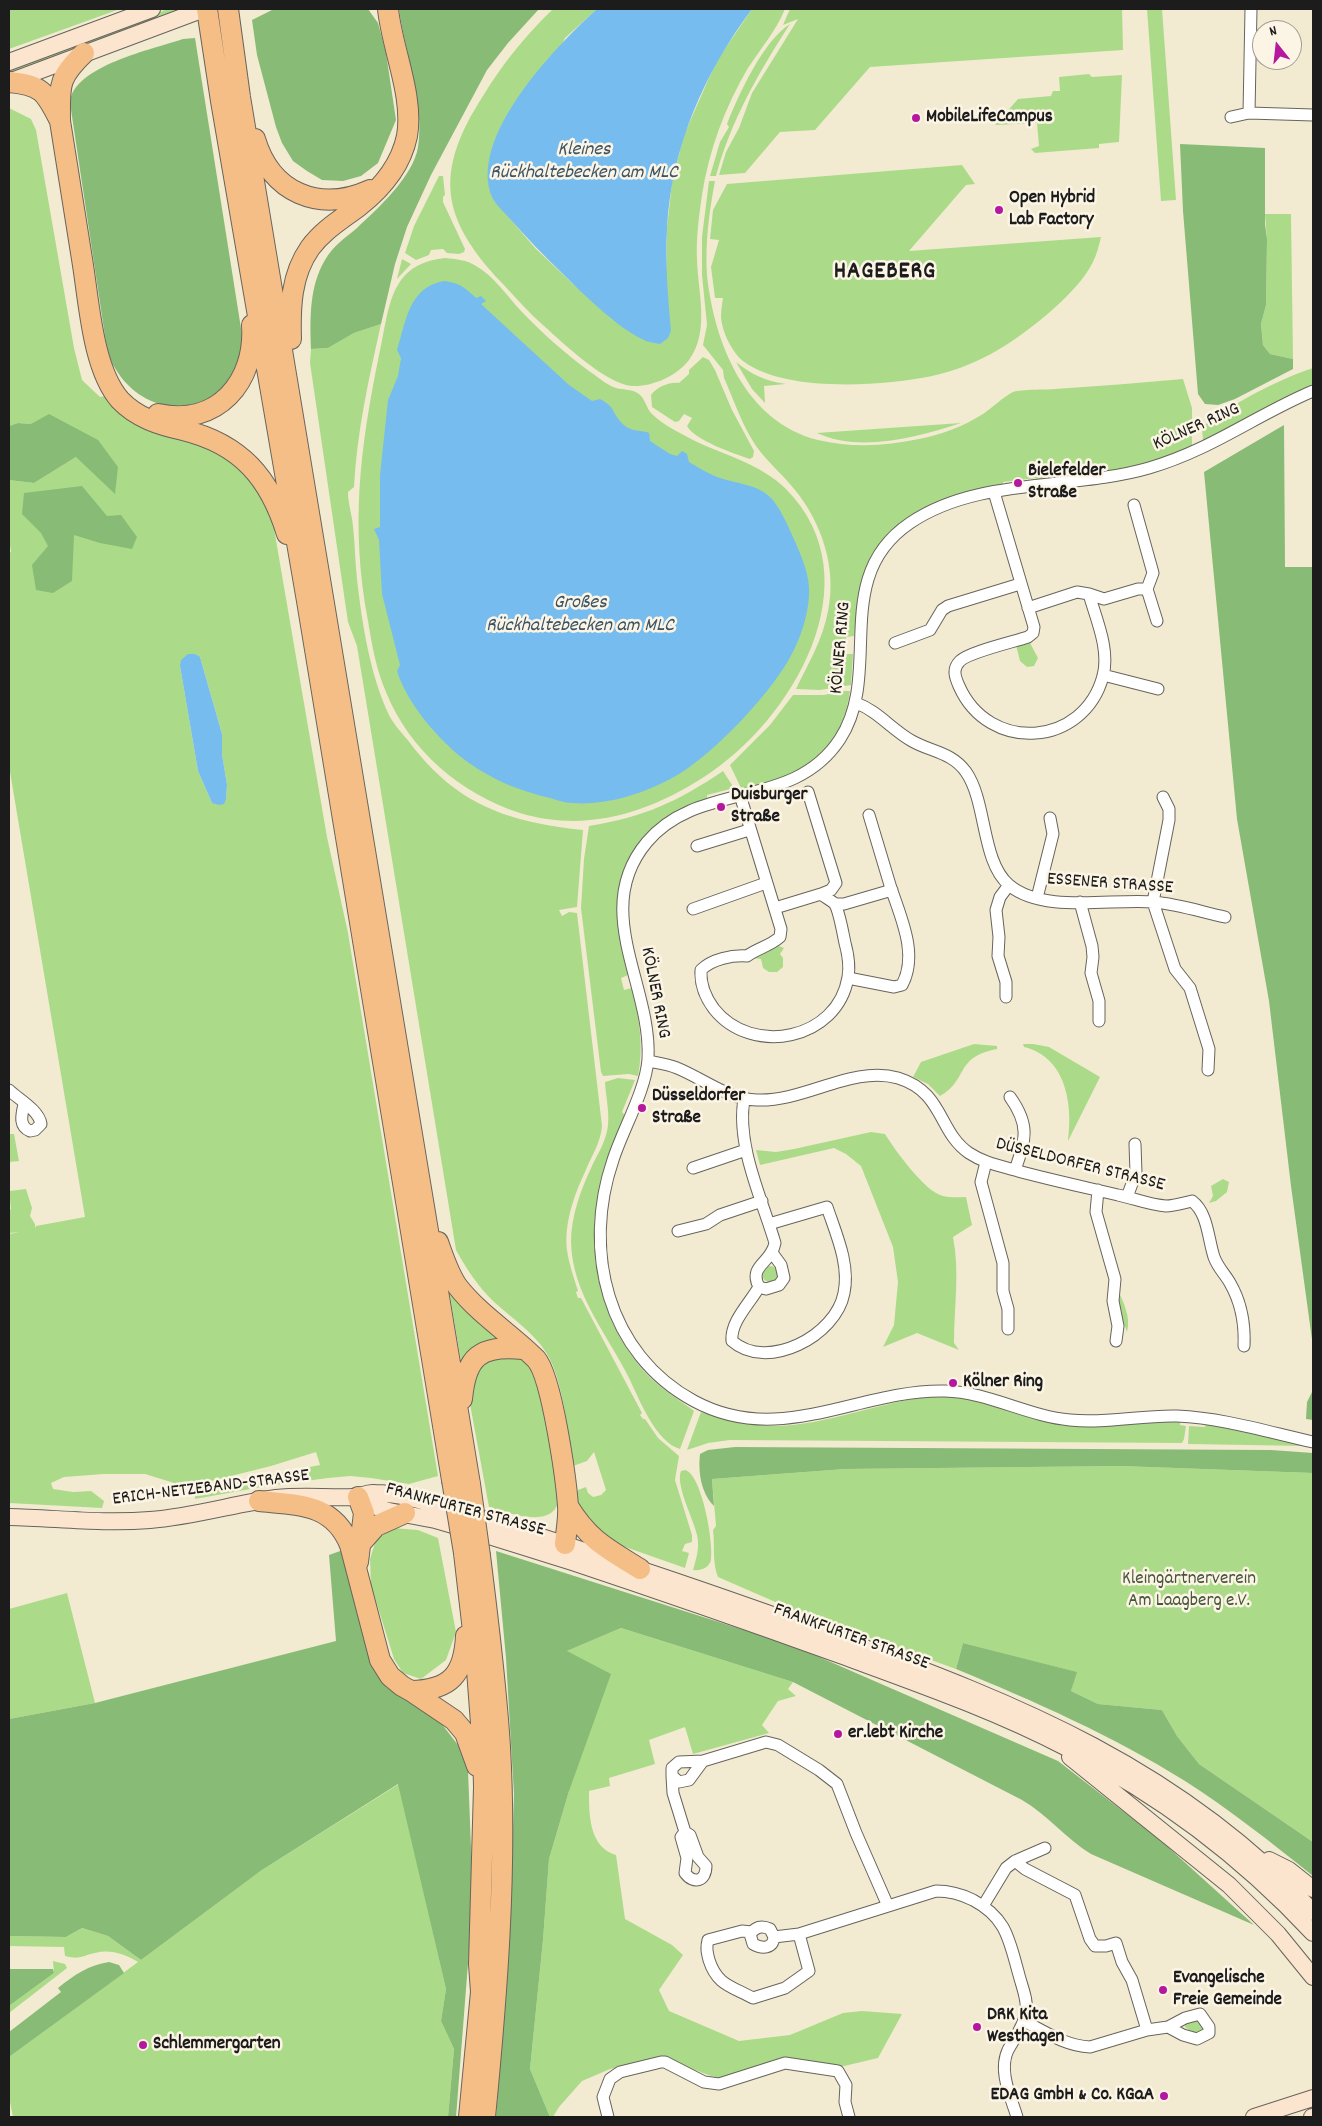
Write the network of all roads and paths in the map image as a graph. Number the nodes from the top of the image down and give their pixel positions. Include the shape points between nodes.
1 (152, 9) edge
2 (205, 9) edge
3 (388, 9) edge
4 (1251, 9) edge
5 (229, 18) edge
6 (84, 53) junction
7 (9, 62) edge
8 (9, 82) edge
9 (240, 97) junction
10 (1248, 113) junction
11 (1313, 115) edge
12 (1231, 117) dead end
13 (60, 121) junction
14 (383, 184) junction
15 (249, 266) junction
16 (102, 369) junction
17 (1313, 391) edge
18 (293, 417) junction
19 (994, 492) junction
20 (1134, 505) dead end
21 (1020, 584) junction
22 (1148, 589) junction
23 (1089, 594) junction
24 (307, 600) junction
25 (1028, 608) junction
26 (1157, 621) dead end
27 (895, 643) dead end
28 (1103, 675) junction
29 (1158, 688) dead end
30 (856, 703) junction
31 (808, 792) dead end
32 (740, 796) junction
33 (1163, 797) dead end
34 (869, 815) dead end
35 (1050, 818) dead end
36 (750, 830) junction
37 (697, 846) dead end
38 (766, 884) junction
39 (1008, 885) junction
40 (892, 890) junction
41 (821, 894) junction
42 (1037, 898) junction
43 (1080, 902) junction
44 (1153, 902) junction
45 (835, 904) junction
46 (775, 908) junction
47 (693, 909) dead end
48 (1225, 917) dead end
49 (848, 978) junction
50 (1006, 997) dead end
51 (1099, 1021) dead end
52 (648, 1061) junction
53 (1208, 1070) dead end
54 (9, 1090) edge
55 (1010, 1097) dead end
56 (744, 1099) junction
57 (24, 1104) dead end
58 (1135, 1144) dead end
59 (746, 1150) junction
60 (986, 1162) junction
61 (693, 1168) dead end
62 (1015, 1170) junction
63 (1098, 1190) junction
64 (1127, 1197) junction
65 (762, 1201) junction
66 (424, 1205) junction
67 (769, 1224) junction
68 (678, 1231) dead end
69 (773, 1254) junction
70 (759, 1287) junction
71 (1008, 1329) dead end
72 (1116, 1341) dead end
73 (1244, 1346) dead end
74 (523, 1349) junction
75 (460, 1426) junction
76 (1313, 1442) edge
77 (461, 1482) junction
78 (358, 1497) junction
79 (259, 1501) junction
80 (568, 1506) junction
81 (405, 1513) junction
82 (9, 1517) edge
83 (356, 1544) junction
84 (562, 1551) junction
85 (472, 1554) junction
86 (640, 1569) junction
87 (468, 1589) junction
88 (411, 1691) junction
89 (1035, 1733) junction
90 (703, 1761) junction
91 (672, 1776) junction
92 (484, 1787) junction
93 (685, 1832) dead end
94 (1045, 1848) dead end
95 (1248, 1849) junction
96 (1015, 1861) junction
97 (1313, 1889) edge
98 (888, 1906) junction
99 (983, 1906) junction
100 (1313, 1912) edge
101 (752, 1932) junction
102 (1313, 1933) edge
103 (799, 1934) junction
104 (774, 1936) junction
105 (1313, 1977) edge
106 (1024, 2020) junction
107 (1168, 2027) dead end
108 (1147, 2030) junction
109 (1313, 2087) edge
110 (1313, 2098) edge
111 (1258, 2116) edge
112 (469, 2117) edge
113 (485, 2117) edge
114 (608, 2117) edge
115 (849, 2117) edge
116 (1017, 2117) edge

1 - 7 street
2 - 6 street
2 - 15 highway
3 - 14 highway via 407,107 407,134 395,168
4 - 10 street
5 - 9 highway
6 - 8 street
6 - 13 highway via 63,76
8 - 13 highway via 42,92
9 - 14 highway via 250,115 262,158 276,177 300,195 333,201 354,197
9 - 18 highway
10 - 11 street
10 - 12 street
13 - 16 highway
14 - 18 highway via 321,235 310,248 298,274 290,309
15 - 16 highway via 251,353 239,385 218,405 194,415 170,417 158,414 127,397
15 - 24 highway
16 - 24 highway via 109,385 129,408 155,422 214,440 236,452 254,468 280,515
17 - 19 street, KÖLNER RING via 1197,451 1157,466 1100,479
18 - 66 highway
19 - 21 street
19 - 30 street, KÖLNER RING via 949,503 916,519 891,539 880,555 864,590
20 - 22 street via 1153,573
21 - 25 street
21 - 27 street via 948,606 930,630
22 - 23 street via 1104,599
22 - 26 street
23 - 25 street via 1077,592
23 - 28 street via 1103,642
24 - 77 highway
25 - 28 street via 1033,633 965,657 958,664 955,672 966,702 985,720 1012,732 1031,734 1051,730 1081,713 1091,702
28 - 29 street
30 - 32 street, KÖLNER RING via 842,735 828,755 813,768 772,788
30 - 39 street via 870,708 913,742 947,754 967,773 992,856
31 - 41 street via 836,883 831,890
32 - 36 street
32 - 52 street, KÖLNER RING via 689,810 666,824 649,839 635,859 627,880 622,907 624,932 643,1012
33 - 44 street via 1169,808 1169,820
34 - 40 street
35 - 42 street via 1053,834
36 - 37 street
36 - 38 street
38 - 46 street
38 - 47 street
39 - 42 street, ESSENER STRASSE
39 - 50 street via 996,910 998,956 1006,982
40 - 45 street
40 - 49 street via 907,944 907,976 902,985 894,987
41 - 45 street
41 - 46 street
42 - 43 street, ESSENER STRASSE
43 - 44 street, ESSENER STRASSE
43 - 51 street via 1092,946 1091,973 1099,1001
44 - 48 street, ESSENER STRASSE
44 - 53 street via 1175,969 1190,988 1209,1049
45 - 49 street via 849,958
46 - 49 street via 781,929 780,937 772,944 747,956 707,964 701,970 700,982 706,998 718,1014 737,1029 756,1035 794,1034 818,1023 836,1006
52 - 56 street, DÜSSELDORFER STRASSE via 677,1068
52 - 76 street, KÖLNER RING via 605,1188 600,1249 605,1283 616,1318 630,1345 650,1369 698,1403 717,1412 753,1419 784,1420 923,1391 951,1390 1050,1418 1077,1421 1193,1417
54 - 57 street
55 - 62 street via 1024,1125 1024,1140
56 - 59 street via 741,1118
56 - 60 street, DÜSSELDORFER STRASSE via 788,1098 861,1077 882,1075 898,1079 926,1094 939,1109 957,1143
58 - 64 street via 1136,1174
59 - 61 street
59 - 65 street
60 - 62 street, DÜSSELDORFER STRASSE
60 - 71 street via 981,1182 1003,1263
62 - 63 street, DÜSSELDORFER STRASSE
63 - 64 street, DÜSSELDORFER STRASSE
63 - 72 street via 1096,1212 1115,1279
64 - 73 street, DÜSSELDORFER STRASSE via 1165,1206 1192,1201 1201,1212 1217,1264 1232,1285 1245,1328
65 - 67 street
65 - 68 street via 720,1215 706,1224
66 - 74 highway via 457,1286
66 - 75 highway
67 - 69 street via 775,1243
67 - 70 street via 827,1207 845,1264 844,1293 829,1324 806,1342 771,1352 756,1351 739,1347 731,1335
69 - 70 street via 758,1267
69 - 70 street via 781,1265 784,1278 773,1288
74 - 75 highway via 504,1347 484,1351 471,1362 464,1378
74 - 80 highway via 537,1360 546,1378
75 - 77 highway
77 - 85 highway, bridge
78 - 79 street, ERICH-NETZEBAND-STRASSE via 310,1496
78 - 81 street, FRANKFURTER STRASSE via 370,1506
78 - 83 highway via 364,1513
78 - 84 street, FRANKFURTER STRASSE via 370,1492 406,1498
79 - 82 street, ERICH-NETZEBAND-STRASSE via 154,1520
79 - 83 highway via 300,1505 323,1512 335,1519
80 - 84 highway
80 - 86 highway via 586,1533
81 - 83 highway via 376,1526
81 - 84 street, FRANKFURTER STRASSE
83 - 88 highway via 357,1572 380,1660 390,1676
84 - 86 street, FRANKFURTER STRASSE
84 - 89 street, FRANKFURTER STRASSE via 909,1680
85 - 87 highway
85 - 113 highway via 492,1655 501,1818 494,2028
86 - 95 street, FRANKFURTER STRASSE via 924,1670 1031,1714 1157,1782
87 - 88 highway via 462,1665 446,1683
87 - 92 highway via 478,1675
88 - 92 highway via 454,1720 465,1733
89 - 102 street, FRANKFURTER STRASSE via 1094,1762 1178,1814 1259,1879
89 - 105 street via 1066,1754 1229,1885 1278,1934
90 - 91 street via 679,1762 672,1768
90 - 91 street via 689,1780 678,1782
90 - 98 street via 766,1742 778,1745 838,1784
91 - 93 street via 673,1793
92 - 112 highway via 481,1992
94 - 96 street
95 - 97 street via 1289,1870
95 - 100 street, FRANKFURTER STRASSE
96 - 99 street via 1006,1868
96 - 108 street via 1075,1895 1095,1946 1116,1943 1132,1980
98 - 99 street via 936,1891 946,1891
98 - 103 street
99 - 106 street via 998,1918 1005,1931 1027,2003
101 - 103 street via 742,1931 708,1940 706,1947 718,1980 753,1998 784,1988 810,1971
101 - 104 street via 761,1926 770,1929
101 - 104 street via 750,1940 759,1947 771,1945
103 - 104 street
106 - 108 street via 1058,2039 1081,2047
106 - 116 street via 1004,2063
107 - 108 street
109 - 111 street
110 - 111 street
114 - 115 street via 604,2097 610,2079 620,2072 661,2062 704,2082 719,2084 785,2063 838,2072 846,2085 845,2102

